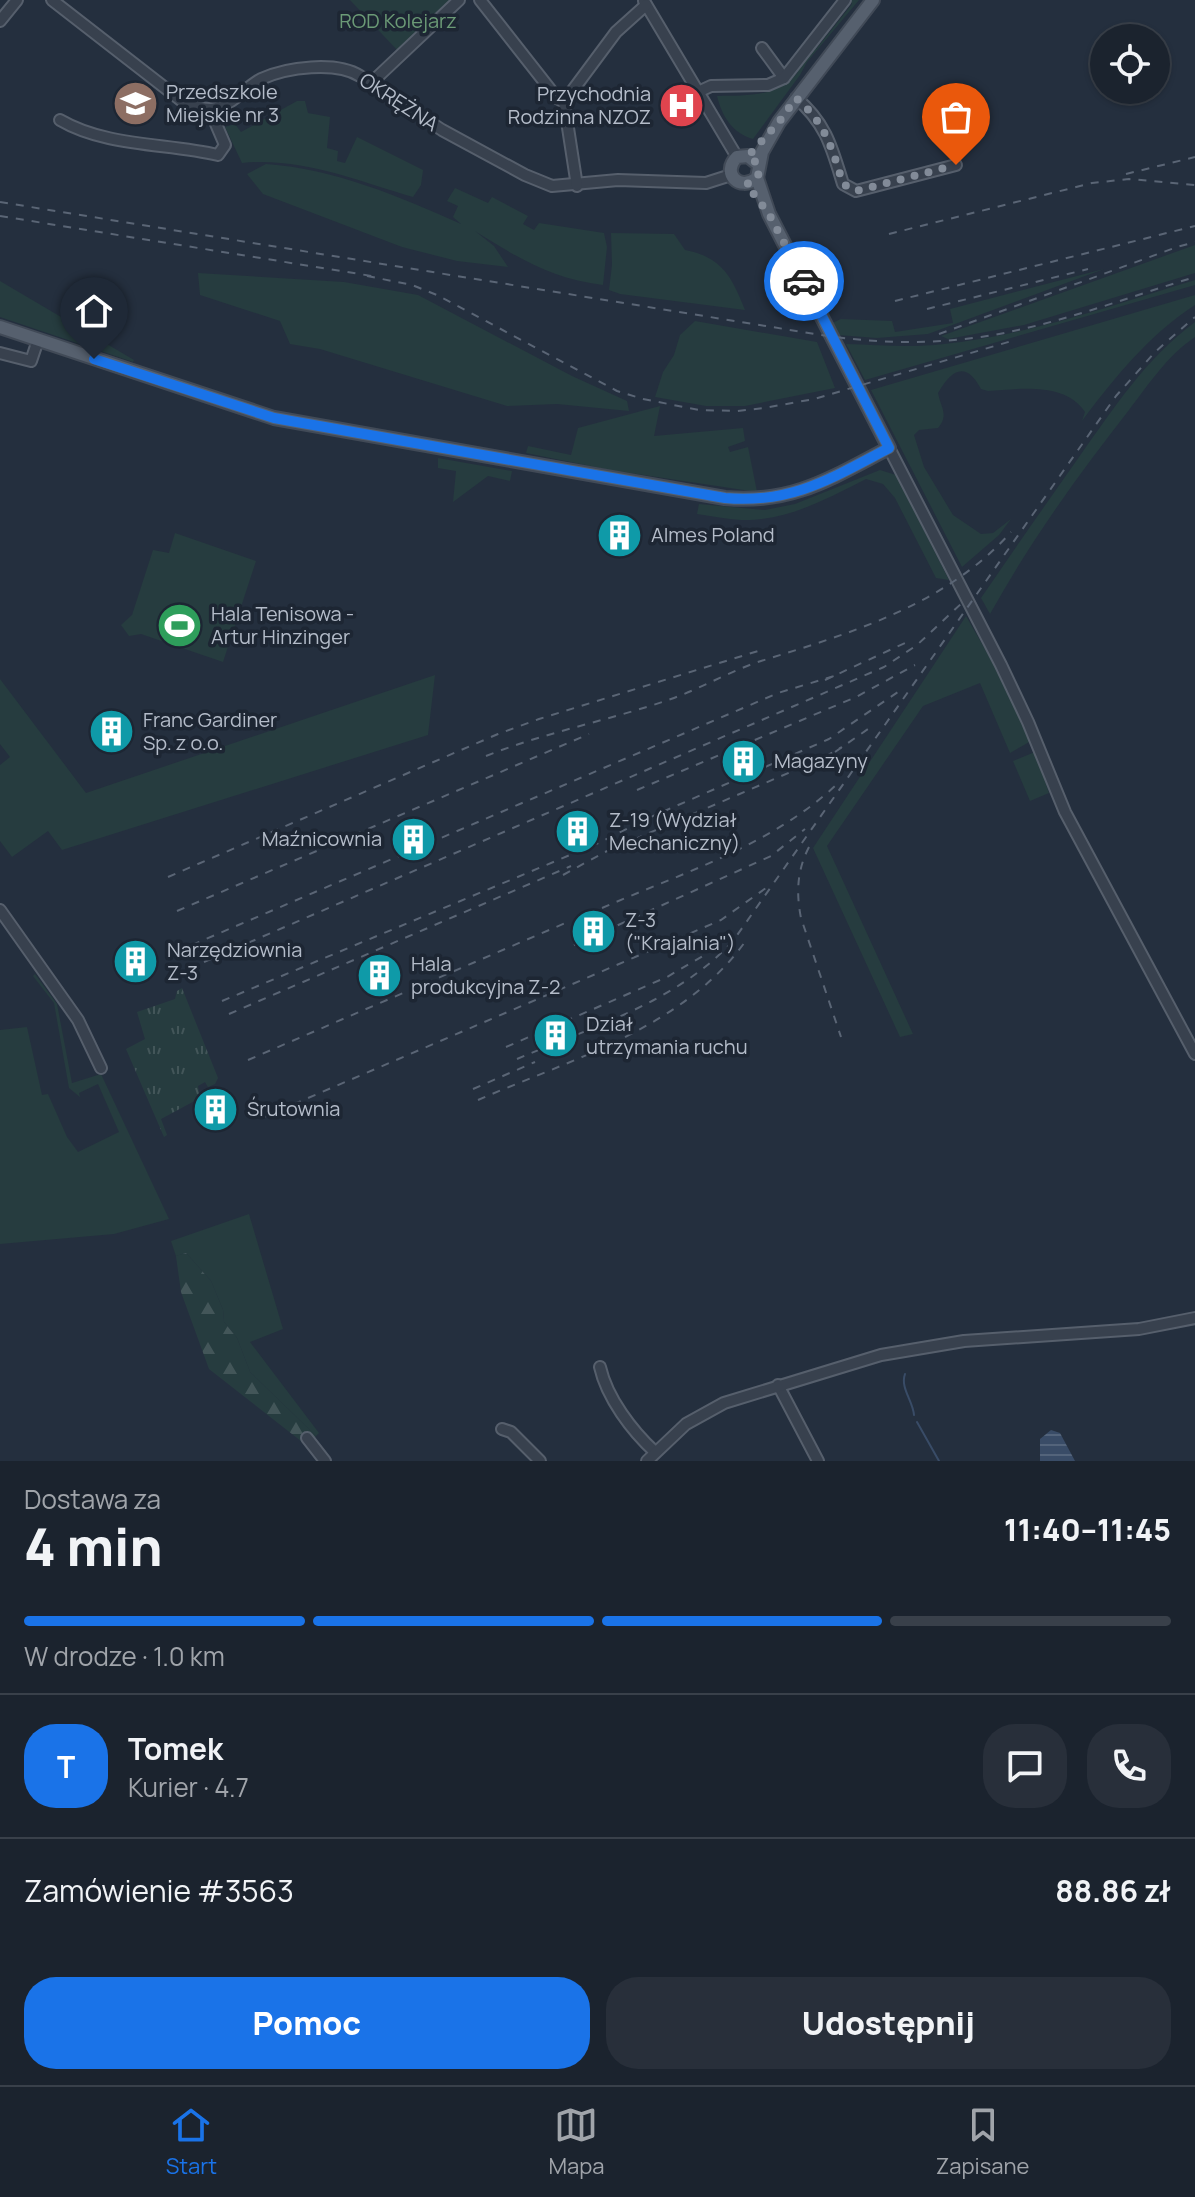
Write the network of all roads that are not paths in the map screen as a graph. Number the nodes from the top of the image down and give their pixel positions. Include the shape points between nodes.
1 (17, 0) edge
2 (52, 0) edge
3 (459, 0) edge
4 (480, 0) edge
5 (845, 0) edge
6 (873, 0) edge
7 (645, 2) edge
8 (0, 21) edge
9 (762, 48) dead end
10 (784, 78) junction
11 (371, 83) junction
12 (698, 92) junction
13 (796, 98) junction
14 (564, 102) junction
15 (210, 110) junction
16 (60, 120) dead end
17 (748, 159) junction
18 (956, 165) dead end
19 (731, 175) junction
20 (751, 181) junction
21 (577, 186) junction
22 (0, 327) edge
23 (38, 340) junction
24 (0, 353) edge
25 (889, 448) junction
26 (0, 910) edge
27 (1195, 1054) edge
28 (101, 1068) dead end
29 (1195, 1318) edge
30 (600, 1367) dead end
31 (778, 1385) junction
32 (502, 1429) dead end
33 (307, 1438) dead end
34 (655, 1452) junction
35 (325, 1461) edge
36 (540, 1461) edge
37 (647, 1461) edge
38 (818, 1461) edge

1 - 8 street
2 - 15 street via 182,101
3 - 11 street
4 - 14 street
5 - 10 street
6 - 13 main road
7 - 12 street
7 - 14 street
9 - 10 street
10 - 12 street via 768,85 711,86
11 - 15 street, OKRĘŻNA via 340,68 280,72
11 - 21 street, OKRĘŻNA via 418,116 525,175 552,186
12 - 17 street
13 - 17 main road
13 - 18 street via 829,137 848,188 856,191
14 - 21 street
15 - 16 street via 225,145 218,155 131,142
17 - 19 main road via 731,165
17 - 20 main road
19 - 20 main road via 737,182
19 - 21 street, OKRĘŻNA via 706,183 618,180
20 - 25 main road
22 - 23 main road
23 - 24 street via 31,361
23 - 25 main road via 274,418 725,498 791,494
25 - 27 street via 1001,665 1065,812
26 - 28 street via 78,1020
29 - 31 street via 1134,1330 920,1347
30 - 34 street via 617,1405
31 - 34 street via 696,1418
31 - 38 street
32 - 36 street
33 - 35 street
34 - 37 street

